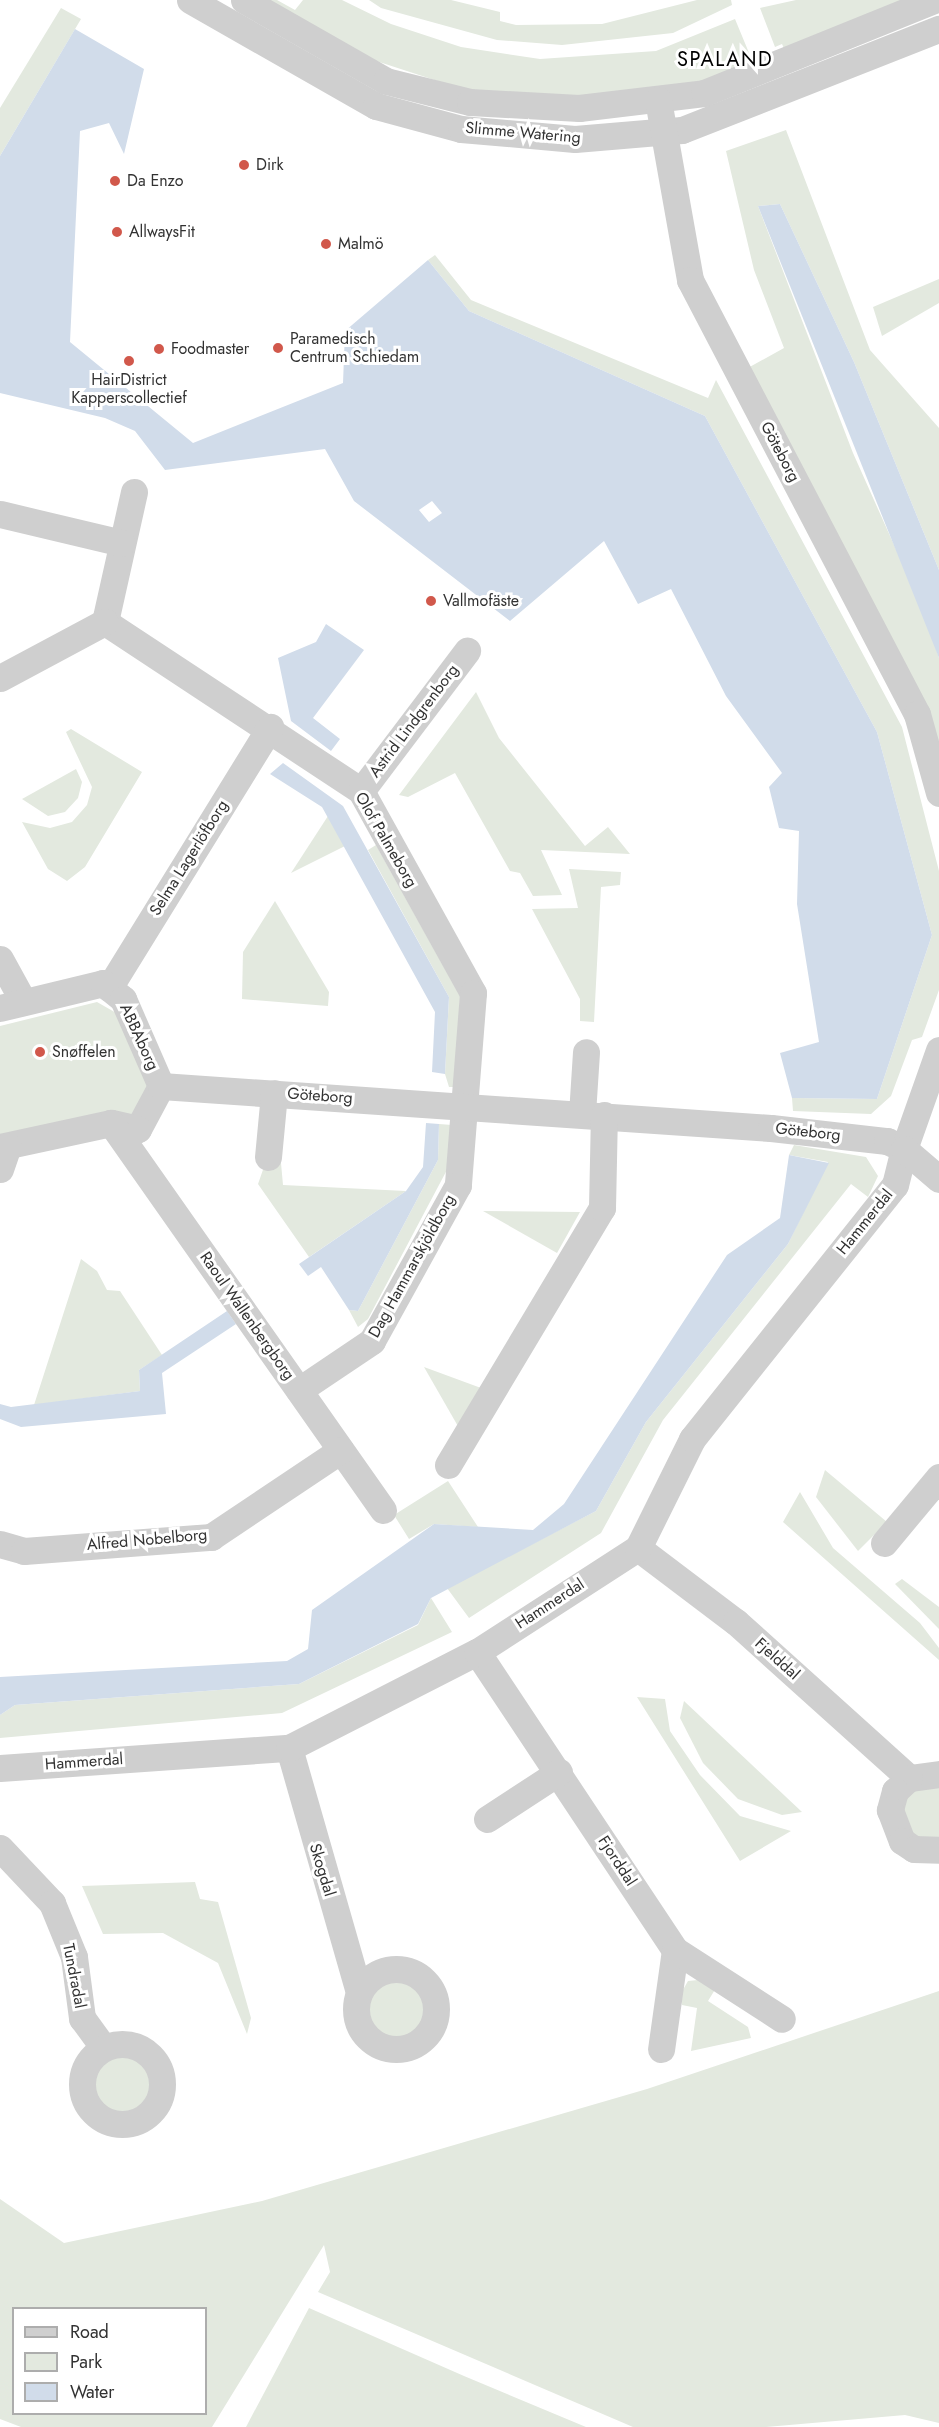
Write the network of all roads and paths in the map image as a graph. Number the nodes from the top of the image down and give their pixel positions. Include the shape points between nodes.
1 (191, 0) edge
2 (244, 0) edge
3 (934, 0) edge
4 (939, 29) edge
5 (658, 100) junction
6 (664, 131) junction
7 (134, 492) dead end
8 (0, 514) edge
9 (122, 543) junction
10 (105, 622) junction
11 (467, 651) dead end
12 (0, 678) edge
13 (270, 727) junction
14 (361, 791) junction
15 (939, 793) edge
16 (0, 959) edge
17 (109, 988) junction
18 (12, 1005) edge
19 (939, 1050) edge
20 (586, 1052) dead end
21 (161, 1086) junction
22 (274, 1093) junction
23 (466, 1106) junction
24 (593, 1115) junction
25 (111, 1123) junction
26 (904, 1149) junction
27 (3, 1154) edge
28 (268, 1157) dead end
29 (939, 1179) edge
30 (299, 1390) junction
31 (341, 1450) junction
32 (448, 1465) dead end
33 (939, 1477) edge
34 (383, 1510) dead end
35 (884, 1543) dead end
36 (0, 1544) edge
37 (638, 1548) junction
38 (477, 1652) junction
39 (289, 1748) junction
40 (0, 1768) edge
41 (559, 1772) junction
42 (939, 1774) edge
43 (909, 1778) junction
44 (487, 1819) dead end
45 (0, 1848) edge
46 (939, 1850) edge
47 (675, 1950) junction
48 (359, 1992) dead end
49 (782, 2019) dead end
50 (104, 2048) dead end
51 (661, 2049) dead end

1 - 6 street, Slimme Watering via 376,106 461,129 575,139
2 - 5 street, Slimme Watering via 386,81 470,102 579,108
3 - 5 street, Slimme Watering via 704,93
4 - 6 street, Slimme Watering via 776,95
5 - 6 street, Göteborg
6 - 15 street, Göteborg via 690,280 917,714
7 - 9 street
8 - 9 street
9 - 10 street
10 - 12 street
10 - 13 street, Olof Palmeborg
11 - 14 street, Astrid Lindgrenborg
13 - 14 street, Olof Palmeborg
13 - 17 street, Selma Lagerlöfborg
14 - 23 street, Olof Palmeborg via 473,993
16 - 18 street
17 - 18 street, ABBAborg via 102,983
17 - 21 street, ABBAborg via 123,999
19 - 26 street
20 - 24 street
21 - 22 street, Göteborg
21 - 25 street, ABBAborg via 138,1129
22 - 23 street, Göteborg
22 - 28 street, Göteborg
23 - 24 street, Göteborg
23 - 30 street, Dag Hammarskjöldborg via 458,1185 372,1341
24 - 26 street, Göteborg via 875,1139
24 - 32 street via 602,1208
25 - 27 street, ABBAborg
25 - 30 street, Raoul Wallenbergborg
26 - 29 street
26 - 37 street, Hammerdal via 895,1185 692,1439
30 - 31 street, Raoul Wallenbergborg
31 - 34 street, Raoul Wallenbergborg
31 - 36 street, Alfred Nobelborg via 211,1537 24,1551
33 - 35 street
37 - 38 street, Hammerdal
37 - 43 street, Fjelddal via 736,1622
38 - 39 street, Hammerdal
38 - 41 street, Fjorddal
39 - 40 street, Hammerdal
39 - 48 street, Skogdal
41 - 44 street
41 - 47 street, Fjorddal
42 - 43 street
43 - 46 street via 895,1791 893,1827 914,1849
45 - 50 street, Tundradal via 52,1903 74,1958 82,2018
47 - 49 street, Fjorddal
47 - 51 street

